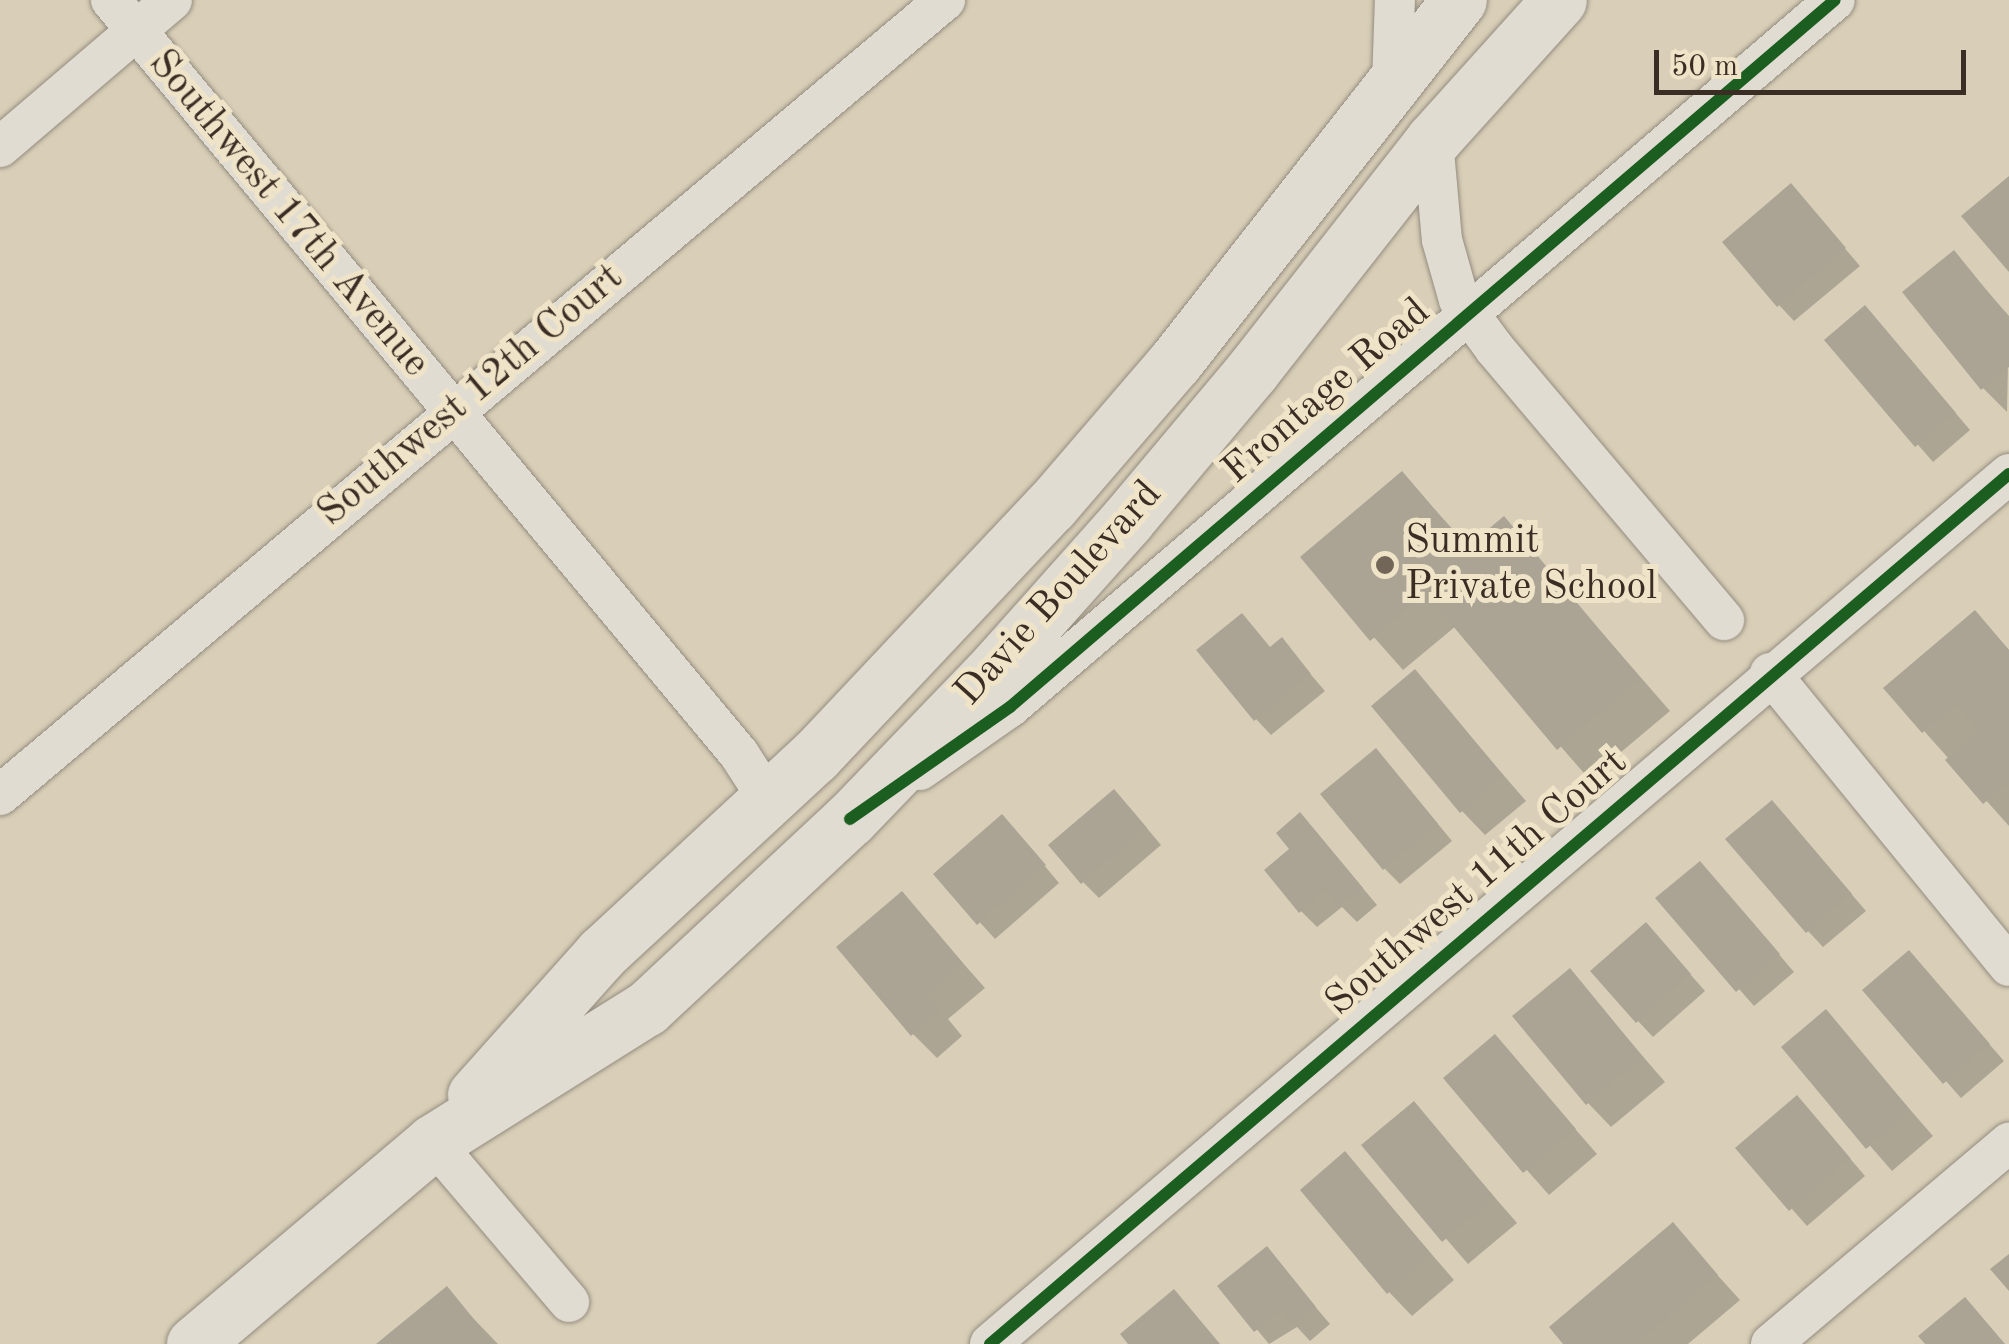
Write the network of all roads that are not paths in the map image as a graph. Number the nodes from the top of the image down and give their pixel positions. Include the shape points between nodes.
1 (172, 0) edge
2 (945, 0) edge
3 (1396, 0) edge
4 (1458, 0) edge
5 (1559, 0) edge
6 (1835, 0) edge
7 (123, 15) edge
8 (1392, 84) junction
9 (1433, 140) junction
10 (0, 147) edge
11 (1467, 312) junction
12 (452, 412) junction
13 (2009, 474) edge
14 (1724, 620) dead end
15 (1770, 673) junction
16 (0, 795) edge
17 (768, 799) junction
18 (850, 819) junction
19 (693, 966) junction
20 (2009, 966) edge
21 (434, 1142) junction
22 (2009, 1142) edge
23 (569, 1302) dead end
24 (194, 1344) edge
25 (990, 1344) edge
26 (1771, 1344) edge

1 - 7 street
2 - 12 street, Southwest 12th Court
3 - 8 street
4 - 8 main road, Davie Boulevard
5 - 9 main road, Davie Boulevard
6 - 11 street, Frontage Road
7 - 10 street
7 - 12 street, Southwest 17th Avenue
8 - 17 main road, Davie Boulevard via 1118,429 910,660
9 - 11 street via 1442,240
9 - 18 main road, Davie Boulevard via 1127,520
11 - 14 street
11 - 18 street, Frontage Road via 1010,707
12 - 16 street, Southwest 12th Court
12 - 17 street, Southwest 17th Avenue via 739,754
13 - 15 street, Southwest 11th Court
15 - 20 street
15 - 25 street, Southwest 11th Court
17 - 19 main road via 738,890
17 - 21 main road, Davie Boulevard via 602,953
18 - 19 main road, Davie Boulevard
19 - 21 main road, Davie Boulevard via 647,1008
21 - 23 street
21 - 24 main road, Davie Boulevard
22 - 26 street

